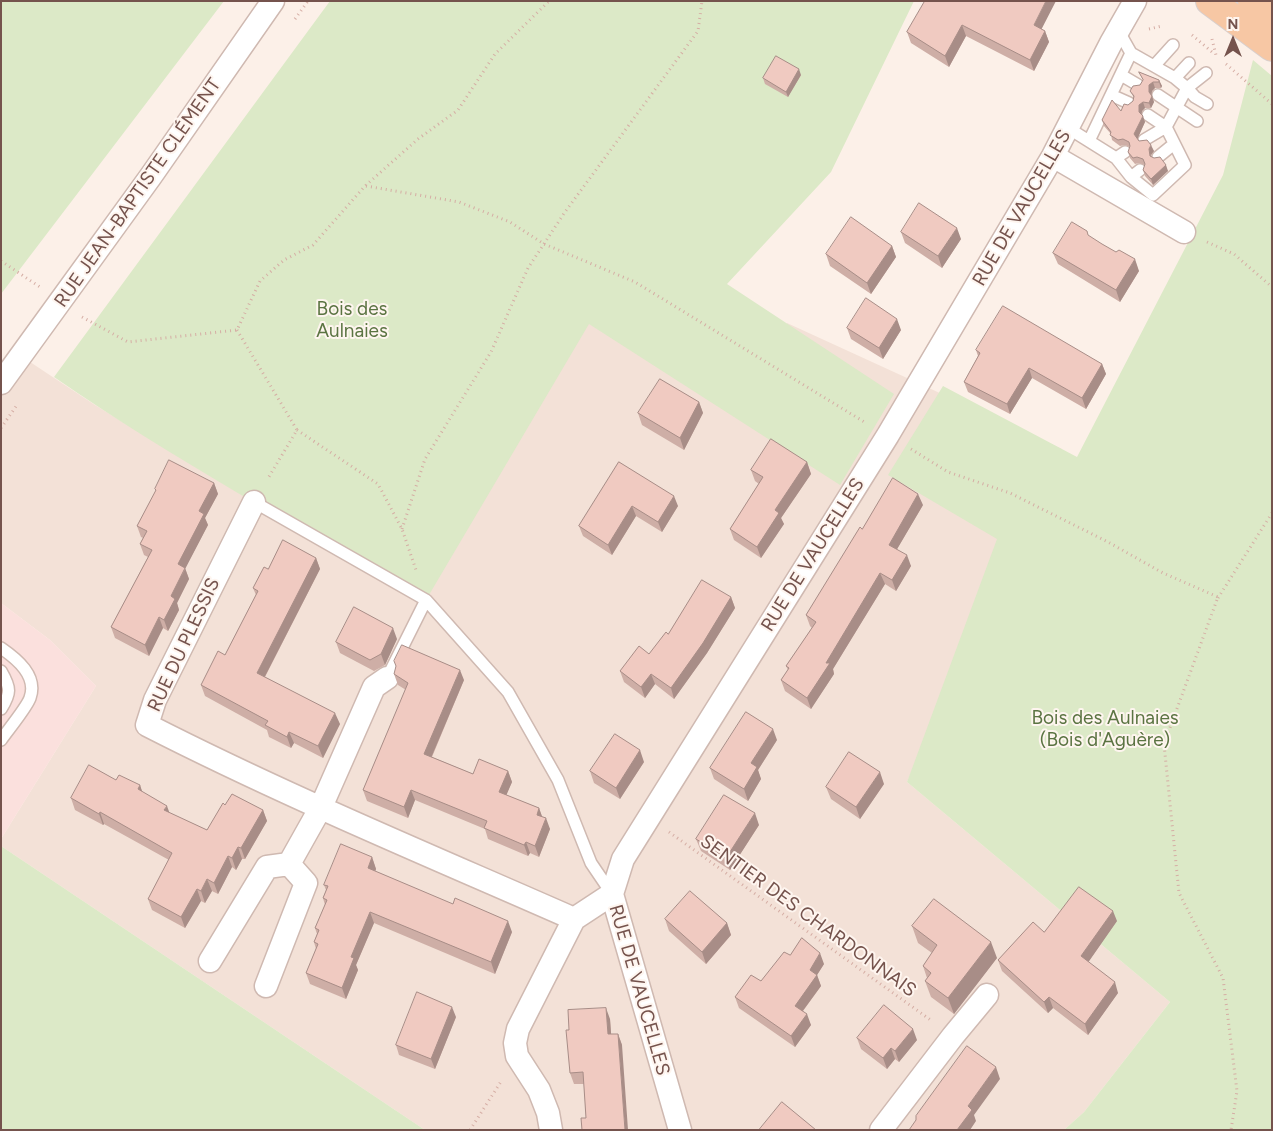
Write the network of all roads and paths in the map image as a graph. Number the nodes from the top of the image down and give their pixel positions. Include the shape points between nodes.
1 (273, 1) edge
2 (549, 1) edge
3 (702, 1) edge
4 (1135, 1) edge
5 (1210, 1) edge
6 (1252, 1) edge
7 (1272, 21) edge
8 (1118, 30) junction
9 (1212, 37) dead end
10 (1172, 45) dead end
11 (1272, 47) edge
12 (1131, 54) junction
13 (1189, 63) dead end
14 (1154, 66) junction
15 (1206, 72) dead end
16 (1121, 75) junction
17 (1175, 78) junction
18 (1138, 85) edge
19 (1187, 88) junction
20 (1158, 94) dead end
21 (1111, 95) junction
22 (1129, 103) edge
23 (1207, 104) dead end
24 (1272, 104) edge
25 (1176, 108) junction
26 (1148, 115) dead end
27 (1197, 122) dead end
28 (1166, 127) junction
29 (1068, 128) junction
30 (1144, 140) edge
31 (1088, 141) junction
32 (1174, 144) junction
33 (1054, 156) junction
34 (1158, 157) edge
35 (365, 186) junction
36 (1184, 232) joint
37 (544, 244) junction
38 (1, 261) edge
39 (38, 286) dead end
40 (1272, 287) edge
41 (81, 316) dead end
42 (237, 330) junction
43 (1, 382) edge
44 (858, 418) dead end
45 (297, 430) junction
46 (916, 453) dead end
47 (254, 502) junction
48 (1272, 513) edge
49 (402, 529) junction
50 (1218, 597) junction
51 (426, 600) junction
52 (1213, 605) dead end
53 (1, 648) edge
54 (1, 671) edge
55 (387, 678) joint
56 (1, 709) edge
57 (1, 740) edge
58 (321, 807) junction
59 (648, 817) junction
60 (289, 864) junction
61 (612, 894) junction
62 (574, 919) junction
63 (210, 961) dead end
64 (266, 986) dead end
65 (987, 996) dead end
66 (953, 1036) junction
67 (517, 1056) junction
68 (470, 1130) edge
69 (551, 1130) edge
70 (680, 1130) edge
71 (881, 1130) edge
72 (1231, 1130) edge

1 - 43 street, RUE JEAN-BAPTISTE CLÉMENT
2 - 35 path via 495,54 458,110 418,139
3 - 37 path via 698,31
4 - 8 street, RUE DE VAUCELLES
5 - 11 main road
6 - 7 main road
8 - 12 lane
8 - 29 street, RUE DE VAUCELLES
9 - 24 path via 1216,56
10 - 14 lane
12 - 14 lane
12 - 16 lane
13 - 17 lane
14 - 17 lane
15 - 19 lane
16 - 18 lane
16 - 21 lane
17 - 19 lane
19 - 23 lane
19 - 25 lane
20 - 25 lane
21 - 22 lane
21 - 31 lane
25 - 27 lane
25 - 28 lane
26 - 28 lane
28 - 30 lane
28 - 32 lane
29 - 31 lane
29 - 33 street, RUE DE VAUCELLES
31 - 32 lane via 1120,155 1152,195 1185,166
32 - 34 lane
33 - 36 street
33 - 59 street, RUE DE VAUCELLES via 888,436
35 - 37 path via 459,202 510,222
35 - 42 path via 313,245 284,260 260,281
36 - 40 path via 1234,254
37 - 44 path via 635,282
37 - 49 path via 528,268 491,352 425,459
38 - 39 path
41 - 42 path via 128,342
42 - 45 path
45 - 47 path
45 - 49 path via 378,484
46 - 50 path via 948,472 1010,493 1164,573
47 - 51 lane
47 - 58 street, RUE DU PLESSIS via 155,700 147,725
48 - 50 path
49 - 51 path
50 - 52 path
50 - 72 path via 1164,744 1179,893 1223,978 1237,1091
51 - 55 lane
51 - 61 lane via 508,692 558,780 591,863
53 - 57 lane via 24,667 31,680 30,698
54 - 56 lane via 8,683 9,696
55 - 58 street via 374,687
58 - 60 street
58 - 62 street, RUE DU PLESSIS
59 - 61 street, RUE DE VAUCELLES via 623,860
59 - 66 path, SENTIER DES CHARDONNAIS
60 - 63 street via 267,867
60 - 64 street via 306,883
61 - 62 street
61 - 70 street, RUE DE VAUCELLES
62 - 67 street via 518,1029
65 - 66 street
66 - 71 street
67 - 68 path
67 - 69 street via 539,1090

